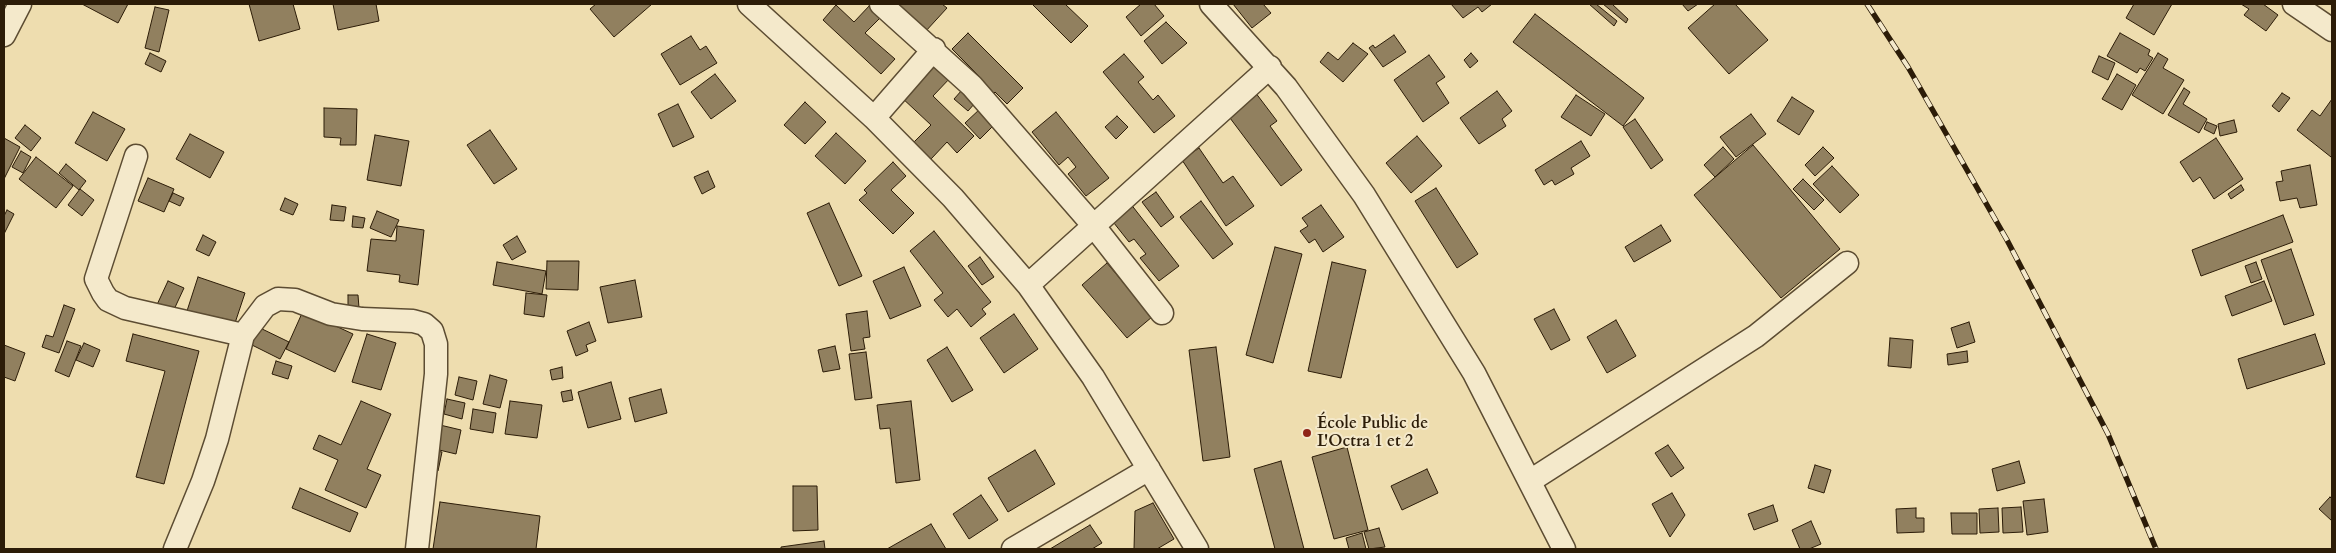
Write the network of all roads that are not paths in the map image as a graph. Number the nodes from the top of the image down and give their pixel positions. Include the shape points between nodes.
1 (20, 4) edge
2 (749, 4) edge
3 (882, 4) edge
4 (1211, 4) edge
5 (2294, 4) edge
6 (2332, 30) edge
7 (4, 35) edge
8 (934, 49) junction
9 (1270, 67) junction
10 (874, 118) junction
11 (136, 156) dead end
12 (1093, 226) junction
13 (1847, 263) dead end
14 (1028, 285) junction
15 (1162, 313) dead end
16 (243, 335) junction
17 (1149, 469) junction
18 (1530, 481) junction
19 (175, 549) edge
20 (417, 549) edge
21 (1014, 549) edge
22 (1197, 549) edge
23 (1564, 549) edge

1 - 7 street
2 - 10 street
3 - 8 street
4 - 9 street
5 - 6 street
8 - 10 street
8 - 12 street via 972,86
9 - 12 street
9 - 18 street via 1364,195 1474,373
10 - 14 street via 953,198
11 - 16 street via 96,278 102,293 108,300 125,308
12 - 14 street
12 - 15 street
13 - 18 street via 1756,336
14 - 17 street via 1094,377
16 - 19 street via 217,439
16 - 20 street via 265,306 278,299 295,300 331,314 413,321 432,331 436,344 436,374
17 - 21 street
17 - 22 street
18 - 23 street

